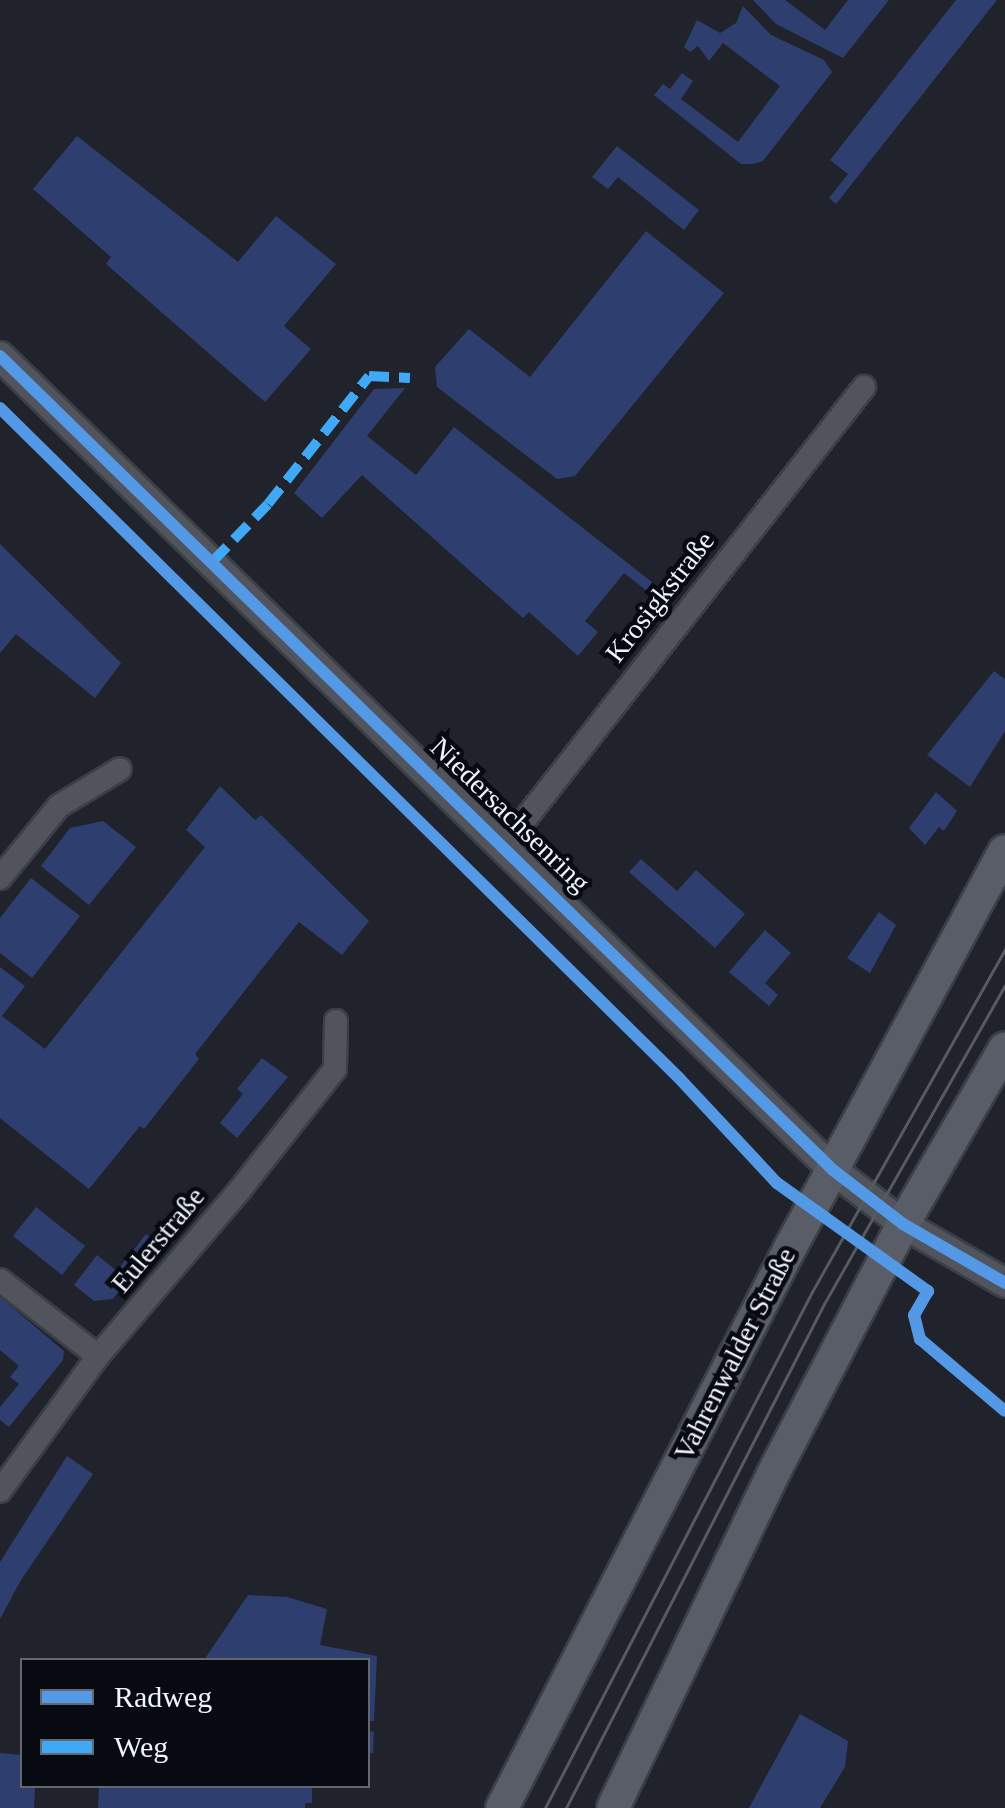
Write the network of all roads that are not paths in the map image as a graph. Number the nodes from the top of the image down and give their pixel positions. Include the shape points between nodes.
1 (0, 356) edge
2 (864, 387) dead end
3 (120, 769) dead end
4 (505, 845) junction
5 (1005, 851) edge
6 (0, 878) edge
7 (336, 1021) dead end
8 (1005, 1048) edge
9 (833, 1170) junction
10 (903, 1224) junction
11 (0, 1280) edge
12 (1005, 1283) edge
13 (98, 1356) junction
14 (0, 1491) edge
15 (502, 1808) edge
16 (613, 1808) edge

1 - 4 street, Niedersachsenring
2 - 4 street, Krosigkstraße
3 - 6 street via 59,806
4 - 9 street, Niedersachsenring
5 - 9 main road, Vahrenwalder Straße
7 - 13 street, Eulerstraße via 335,1068
8 - 10 main road
9 - 10 street, Niedersachsenring
9 - 15 main road, Vahrenwalder Straße
10 - 12 street, Niedersachsenring
10 - 16 main road via 773,1474
11 - 13 street
13 - 14 street, Eulerstraße

